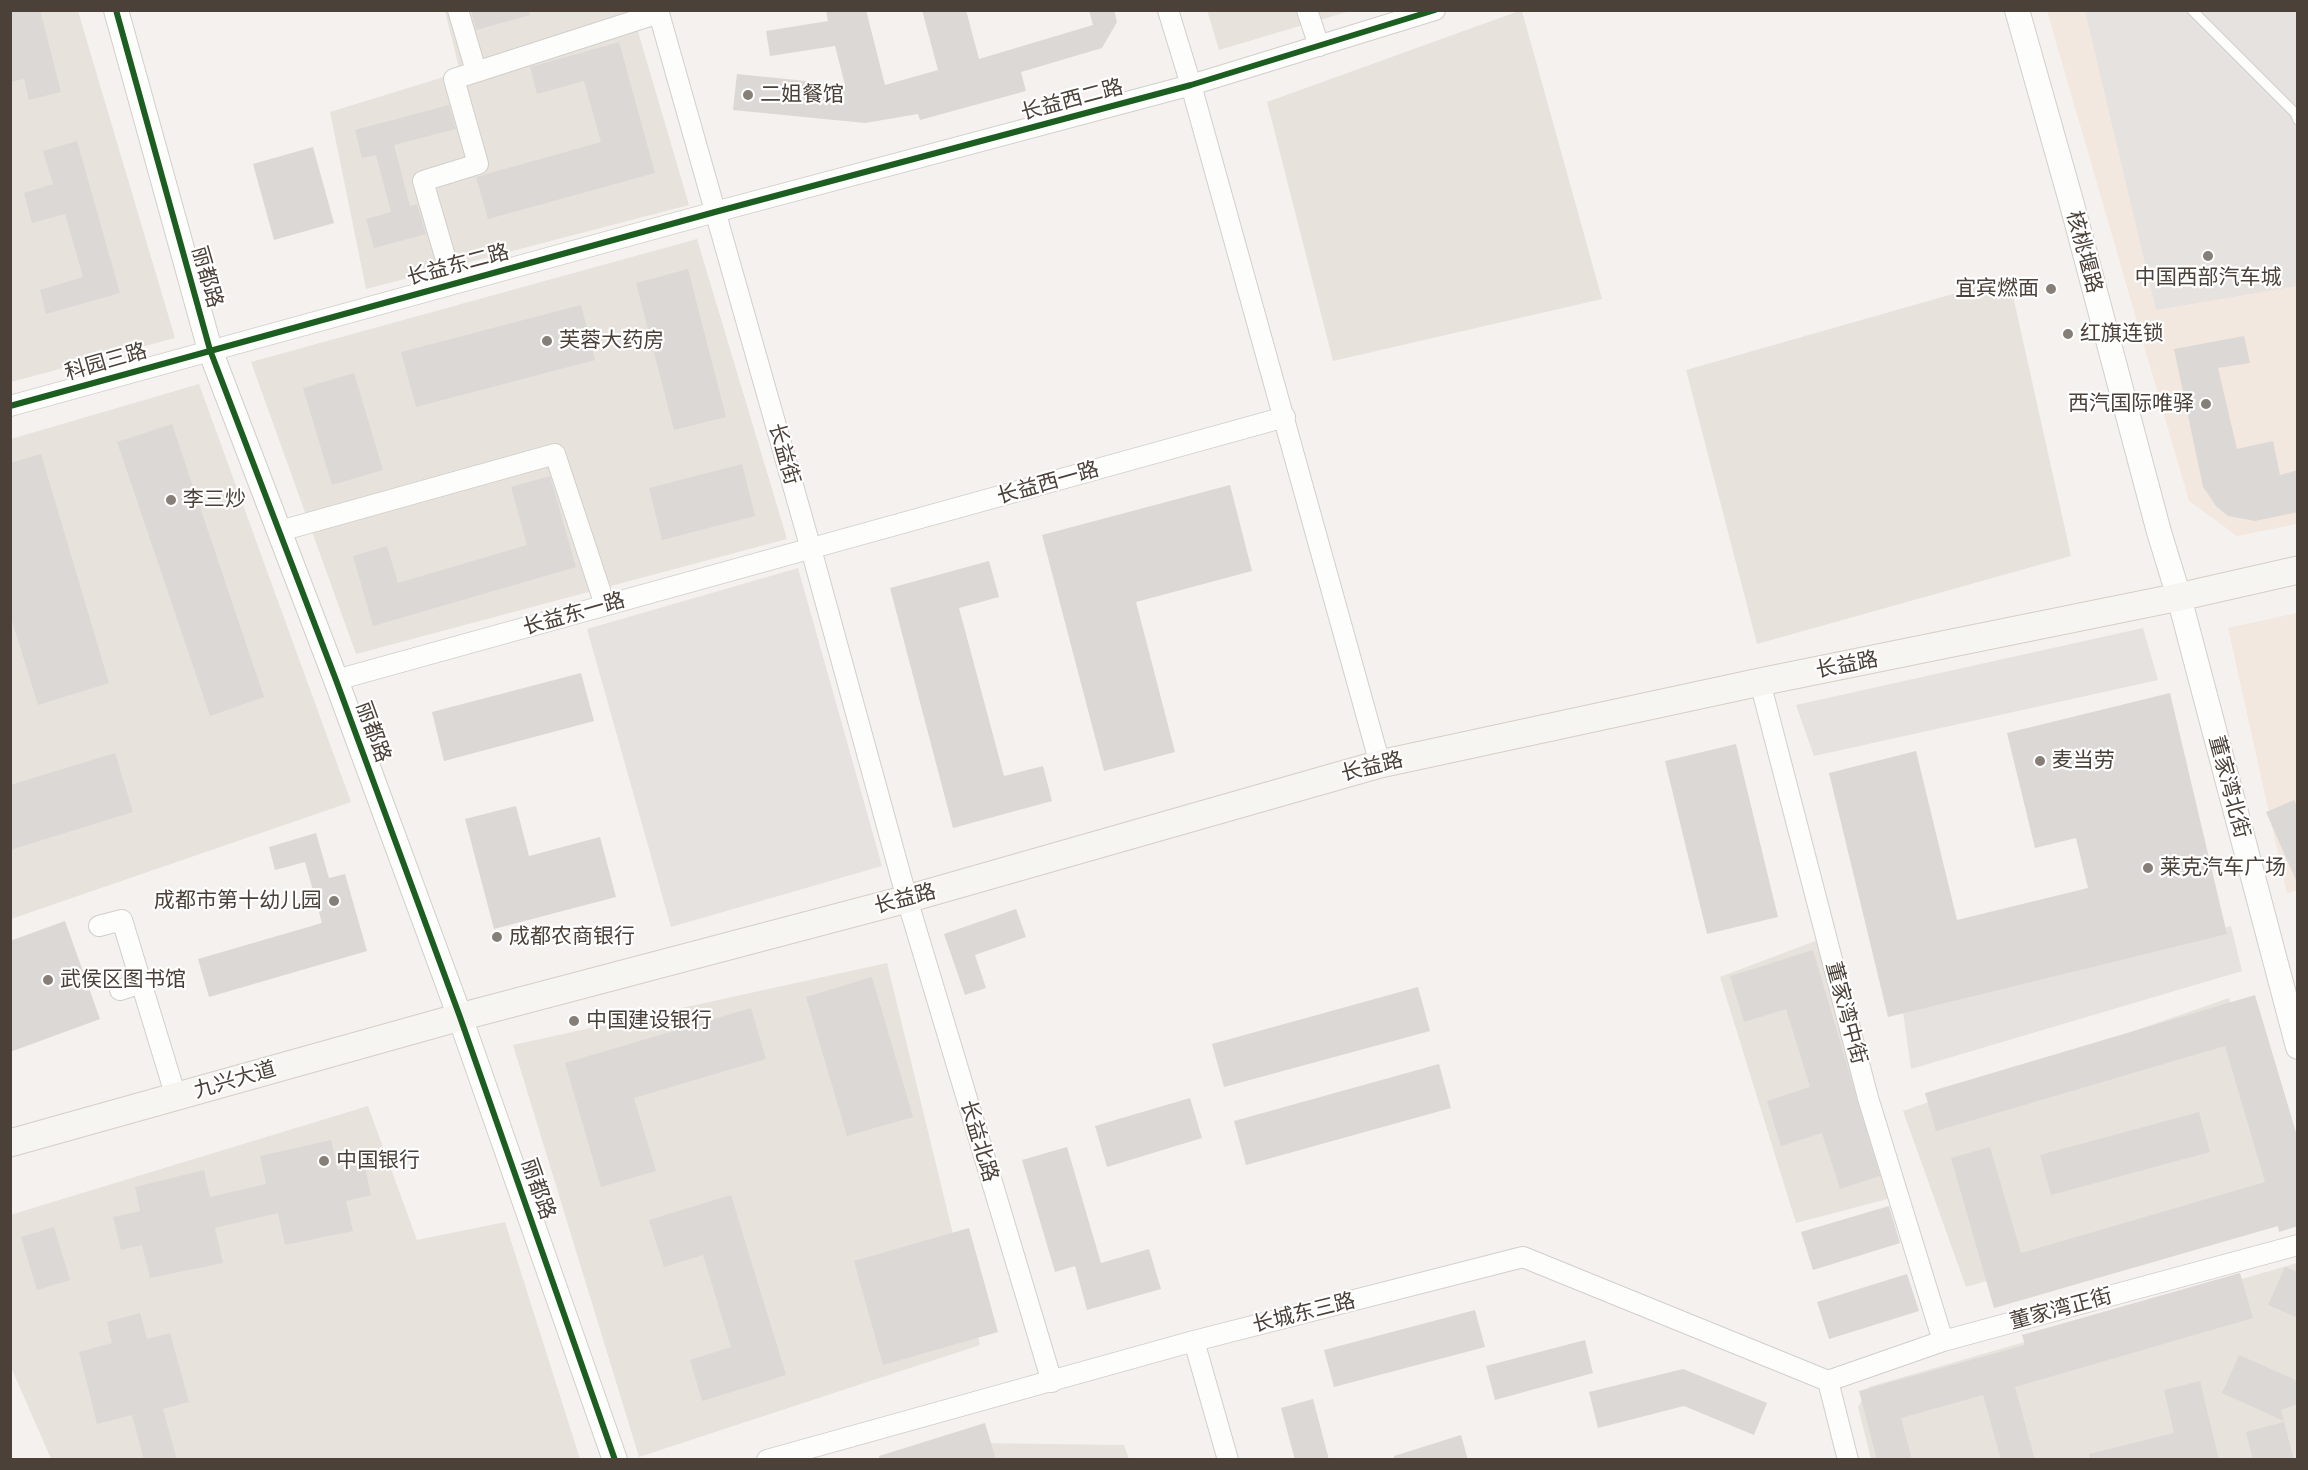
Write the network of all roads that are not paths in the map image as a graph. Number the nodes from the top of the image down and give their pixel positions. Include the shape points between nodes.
1 (116, 10) edge
2 (458, 10) edge
3 (1168, 10) edge
4 (1307, 10) edge
5 (1435, 10) edge
6 (2017, 10) edge
7 (2192, 10) edge
8 (658, 12) edge
9 (1319, 46) junction
10 (476, 71) junction
11 (1191, 85) junction
12 (2298, 120) edge
13 (715, 212) junction
14 (453, 284) junction
15 (210, 350) junction
16 (10, 406) edge
17 (1284, 417) junction
18 (279, 531) junction
19 (811, 549) junction
20 (2298, 570) edge
21 (2179, 597) junction
22 (605, 605) junction
23 (336, 680) junction
24 (1760, 682) junction
25 (1380, 764) junction
26 (907, 899) junction
27 (99, 926) dead end
28 (141, 983) junction
29 (120, 990) dead end
30 (460, 1017) junction
31 (2298, 1047) edge
32 (176, 1097) junction
33 (10, 1143) edge
34 (2298, 1245) edge
35 (1194, 1341) junction
36 (1943, 1341) junction
37 (1828, 1381) junction
38 (1052, 1382) junction
39 (615, 1460) edge
40 (768, 1460) edge
41 (1228, 1460) edge
42 (1848, 1460) edge

1 - 15 street, 丽都路
2 - 10 street
3 - 11 street
4 - 9 street
5 - 9 street, 长益西二路
6 - 21 street, 核桃堰路
7 - 12 lane
8 - 10 street
8 - 13 street, 长益街
9 - 11 street, 长益西二路
10 - 14 street via 454,79 478,164 423,181
11 - 13 street, 长益西二路
11 - 17 street
13 - 14 street, 长益东二路
13 - 19 street, 长益街
14 - 15 street, 长益东二路
15 - 16 street, 科园三路
15 - 18 street, 丽都路
17 - 19 street, 长益西一路
17 - 25 street
18 - 22 street via 555,454
18 - 23 street, 丽都路
19 - 22 street, 长益东一路
19 - 26 street, 长益街
20 - 21 main road, 长益路
21 - 24 main road, 长益路
21 - 31 street, 董家湾北街
22 - 23 street, 长益东一路
23 - 30 street, 丽都路
24 - 25 main road, 长益路
24 - 36 street, 董家湾中街 via 1868,1098
25 - 26 main road, 长益路
26 - 30 main road, 长益路
26 - 38 street, 长益北路
27 - 28 street via 122,920
28 - 29 street
28 - 32 street
30 - 32 main road, 九兴大道
30 - 39 street, 丽都路
32 - 33 main road, 九兴大道
34 - 36 street, 董家湾正街
35 - 37 street, 长城东三路 via 1523,1257
35 - 38 street, 长城东三路
35 - 41 street
36 - 37 street, 董家湾正街
37 - 42 street
38 - 40 street, 长城东三路

